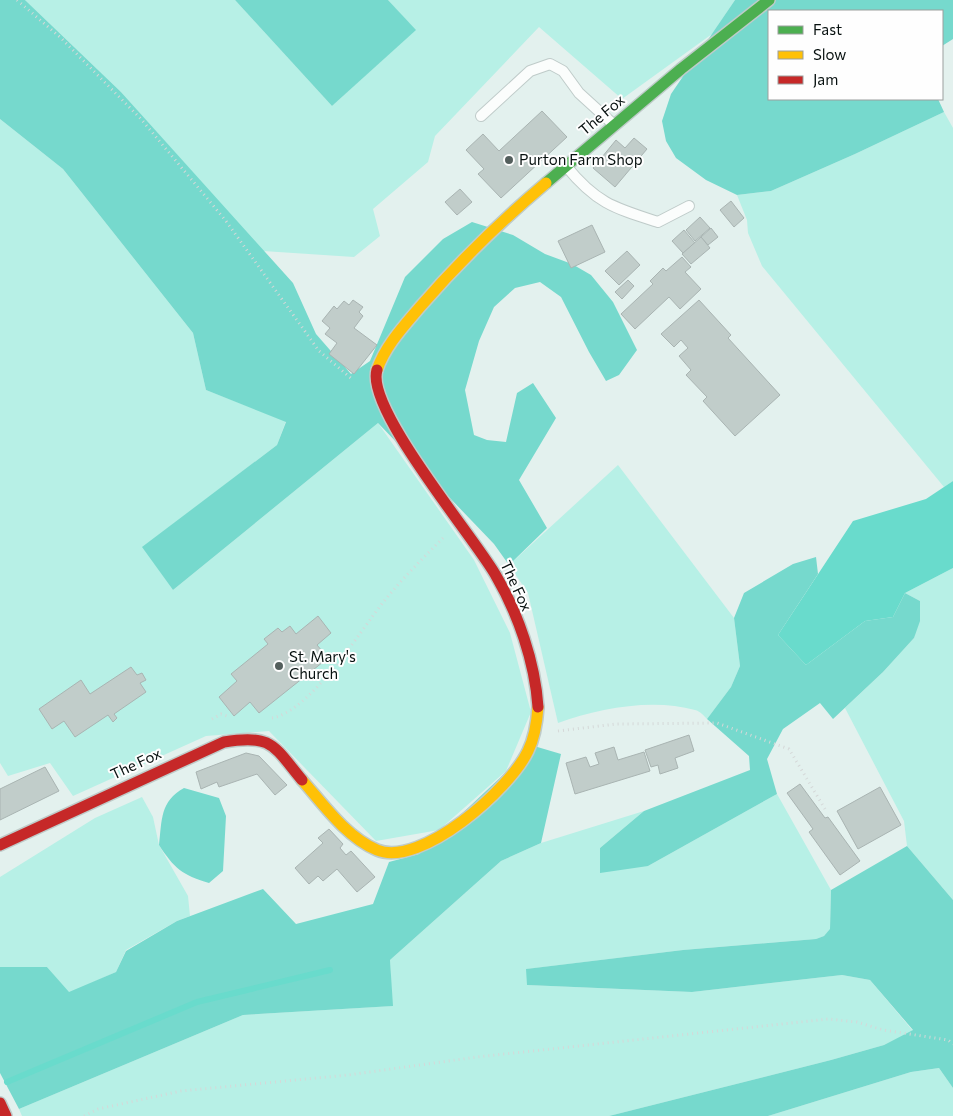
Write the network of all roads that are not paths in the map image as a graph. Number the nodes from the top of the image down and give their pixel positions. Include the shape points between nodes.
1 (769, 0) edge
2 (481, 116) dead end
3 (614, 125) junction
4 (566, 165) junction
5 (689, 206) dead end
6 (0, 845) edge
7 (0, 1104) edge
8 (6, 1116) edge

1 - 3 street, The Fox
2 - 3 lane via 530,71 550,64 563,71 579,93
3 - 4 street, The Fox
4 - 5 lane via 586,190 617,210 658,222
4 - 6 street, The Fox via 448,273 388,350 376,374 376,392 393,425 496,575 515,618 537,694 538,714 535,732 514,774 489,802 455,828 402,851 379,851 361,841 270,744 247,738 200,751
7 - 8 street

